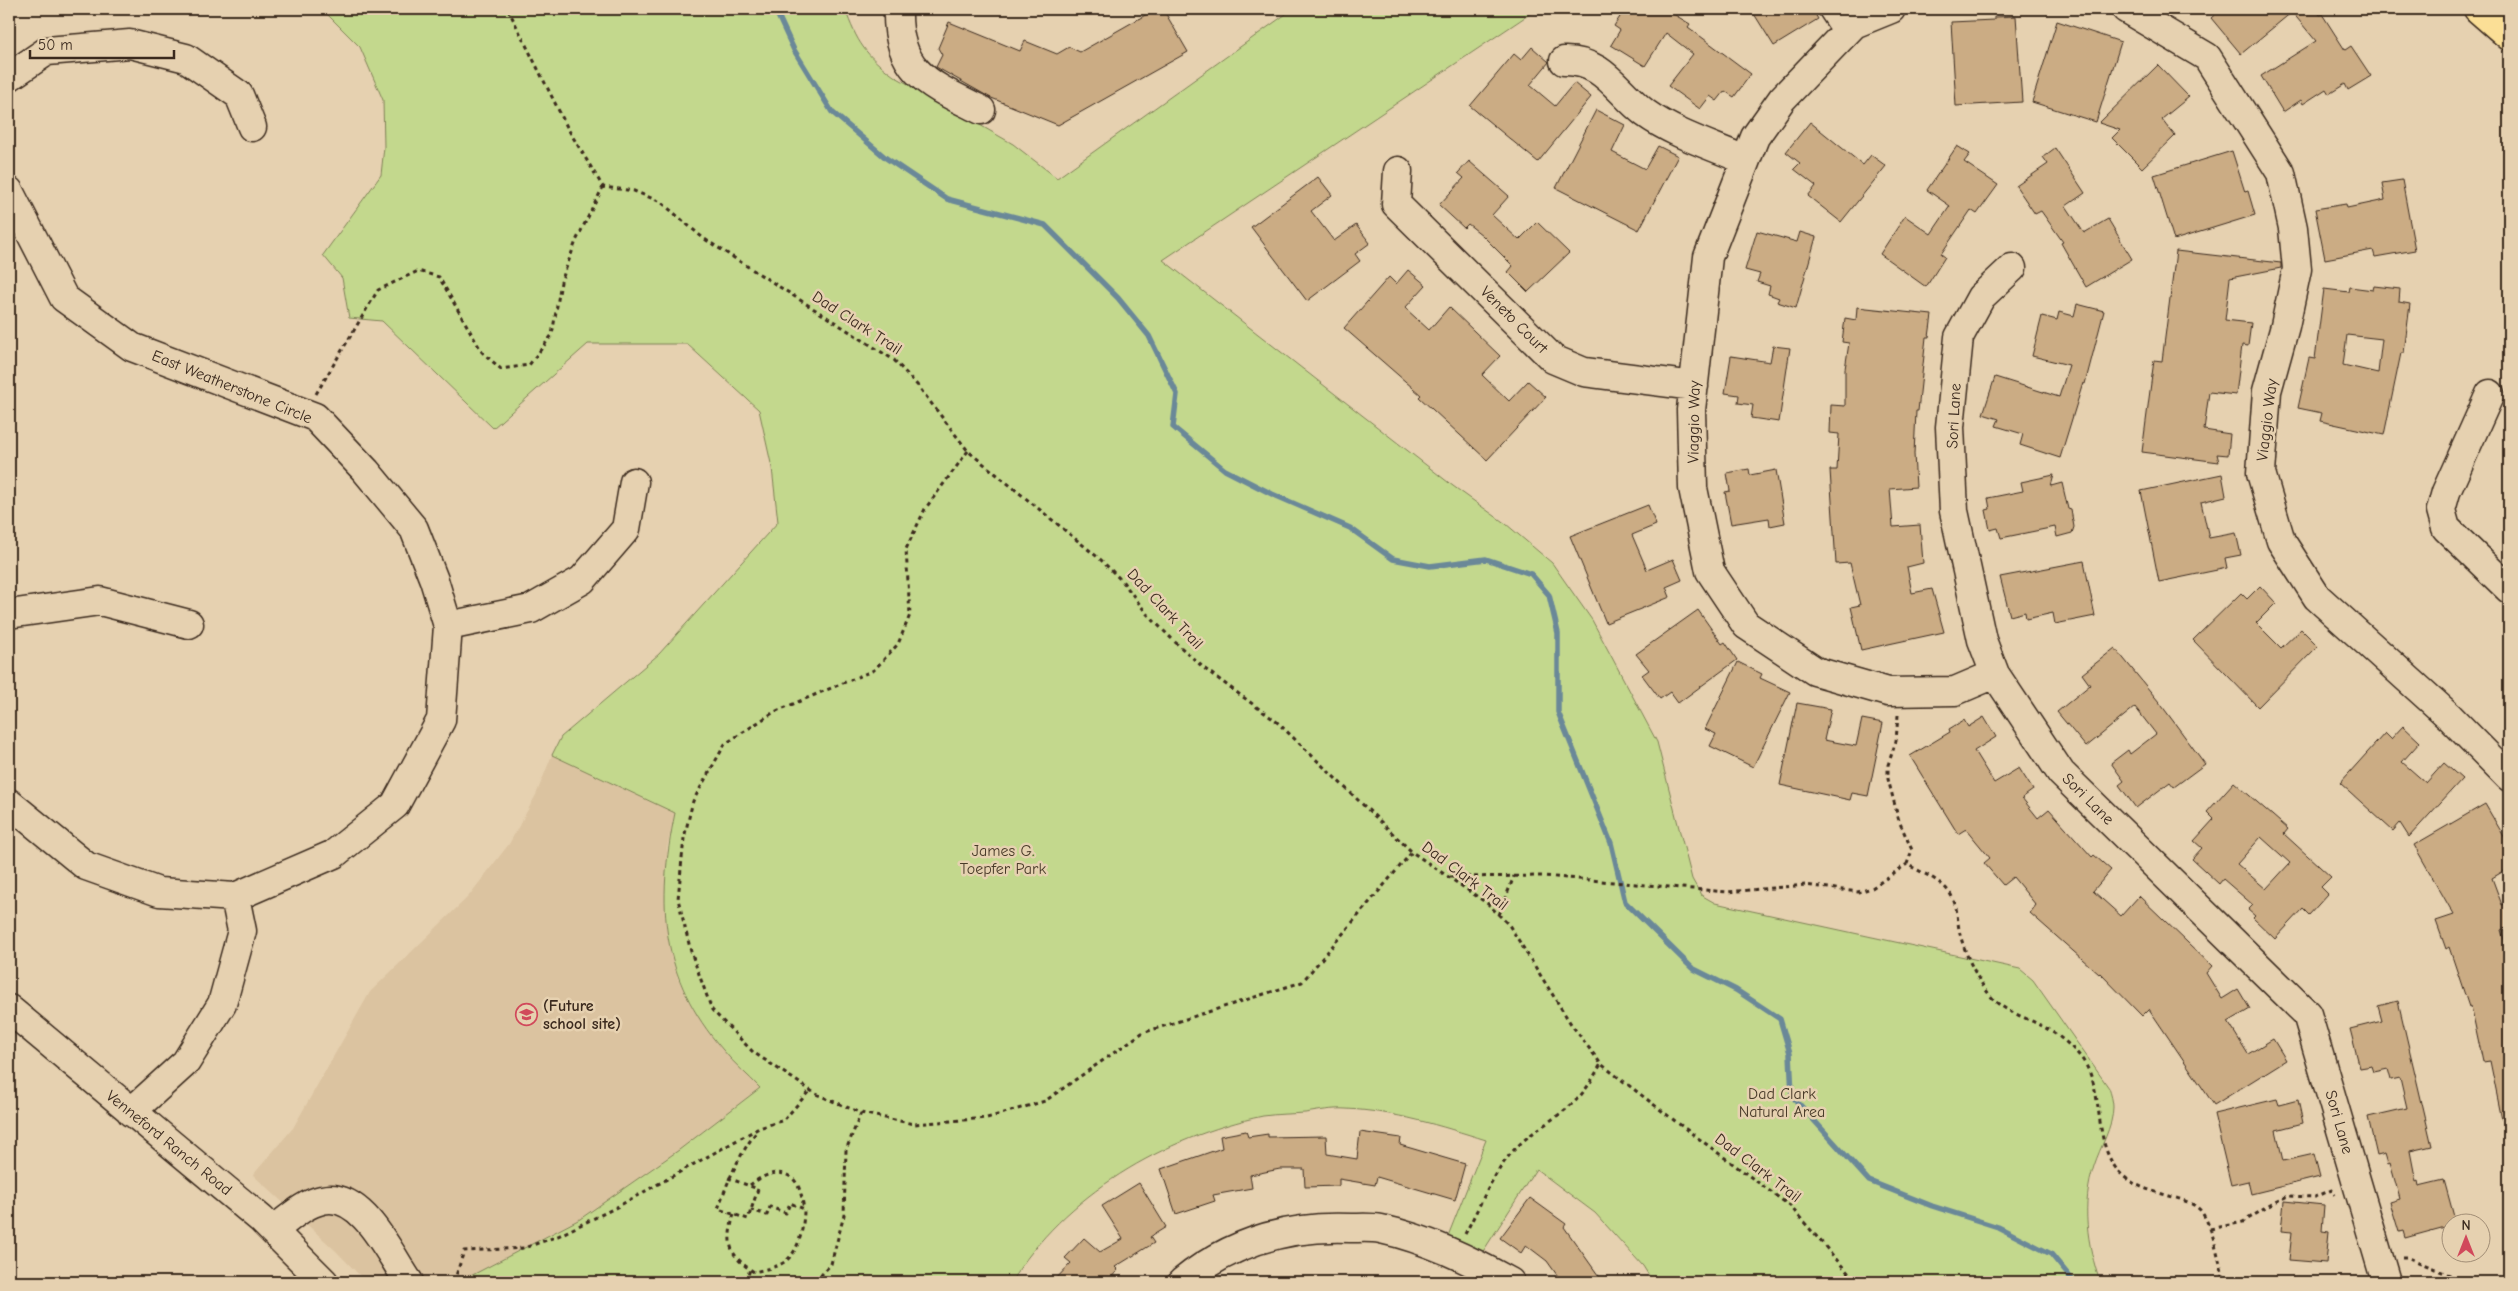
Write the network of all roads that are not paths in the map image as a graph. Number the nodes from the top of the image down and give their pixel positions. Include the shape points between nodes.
1 (898, 9) edge
2 (1891, 9) edge
3 (2126, 9) edge
4 (2478, 9) edge
5 (1840, 20) edge
6 (2509, 36) edge
7 (1564, 61) dead end
8 (9, 77) edge
9 (981, 110) dead end
10 (252, 127) dead end
11 (1745, 160) junction
12 (1398, 170) dead end
13 (9, 191) edge
14 (2012, 268) dead end
15 (1694, 386) junction
16 (2490, 394) dead end
17 (634, 482) dead end
18 (2509, 589) edge
19 (9, 614) edge
20 (189, 624) dead end
21 (448, 626) junction
22 (1995, 674) junction
23 (2509, 777) edge
24 (9, 802) edge
25 (235, 897) junction
26 (9, 1009) edge
27 (131, 1112) junction
28 (273, 1230) junction
29 (324, 1282) edge
30 (409, 1282) edge
31 (1182, 1282) edge
32 (1510, 1282) edge
33 (2386, 1282) edge

1 - 9 street via 897,30 910,66 933,86
2 - 5 street, Viaggio Way via 1854,24
3 - 23 street, Viaggio Way via 2207,57 2282,174 2297,269 2286,326 2267,391 2261,473 2282,542 2317,597 2450,716
4 - 6 main road
5 - 11 street, Viaggio Way via 1755,137
7 - 11 street via 1577,61 1594,68 1613,80 1645,113
8 - 10 street via 47,51 130,44 186,58 239,95
11 - 15 street, Viaggio Way via 1708,257
12 - 15 street, Veneto Court via 1396,204 1553,359 1584,372
13 - 21 street, East Weatherstone Circle via 64,298 132,347 315,417 414,529
14 - 22 street, Sori Lane via 1981,297 1959,337 1950,427 1954,511 1982,640
15 - 22 street, Viaggio Way via 1691,410 1693,488 1710,571 1746,626 1815,671 1888,692 1955,690
16 - 18 street via 2441,510 2446,528
17 - 21 street via 626,529 582,580 531,609
19 - 20 street via 100,601
21 - 25 street, East Weatherstone Circle via 441,720 395,805 334,854
22 - 33 street, Sori Lane via 2061,773 2307,1014
24 - 25 street, East Weatherstone Circle via 86,866 159,892
25 - 27 street via 242,931 222,1004 186,1062
26 - 27 street, Venneford Ranch Road
27 - 28 street, Venneford Ranch Road
28 - 29 street, Venneford Ranch Road
28 - 30 street via 308,1204 330,1198 344,1200 370,1223
31 - 32 street via 1205,1263 1254,1240 1322,1227 1380,1229 1456,1254

